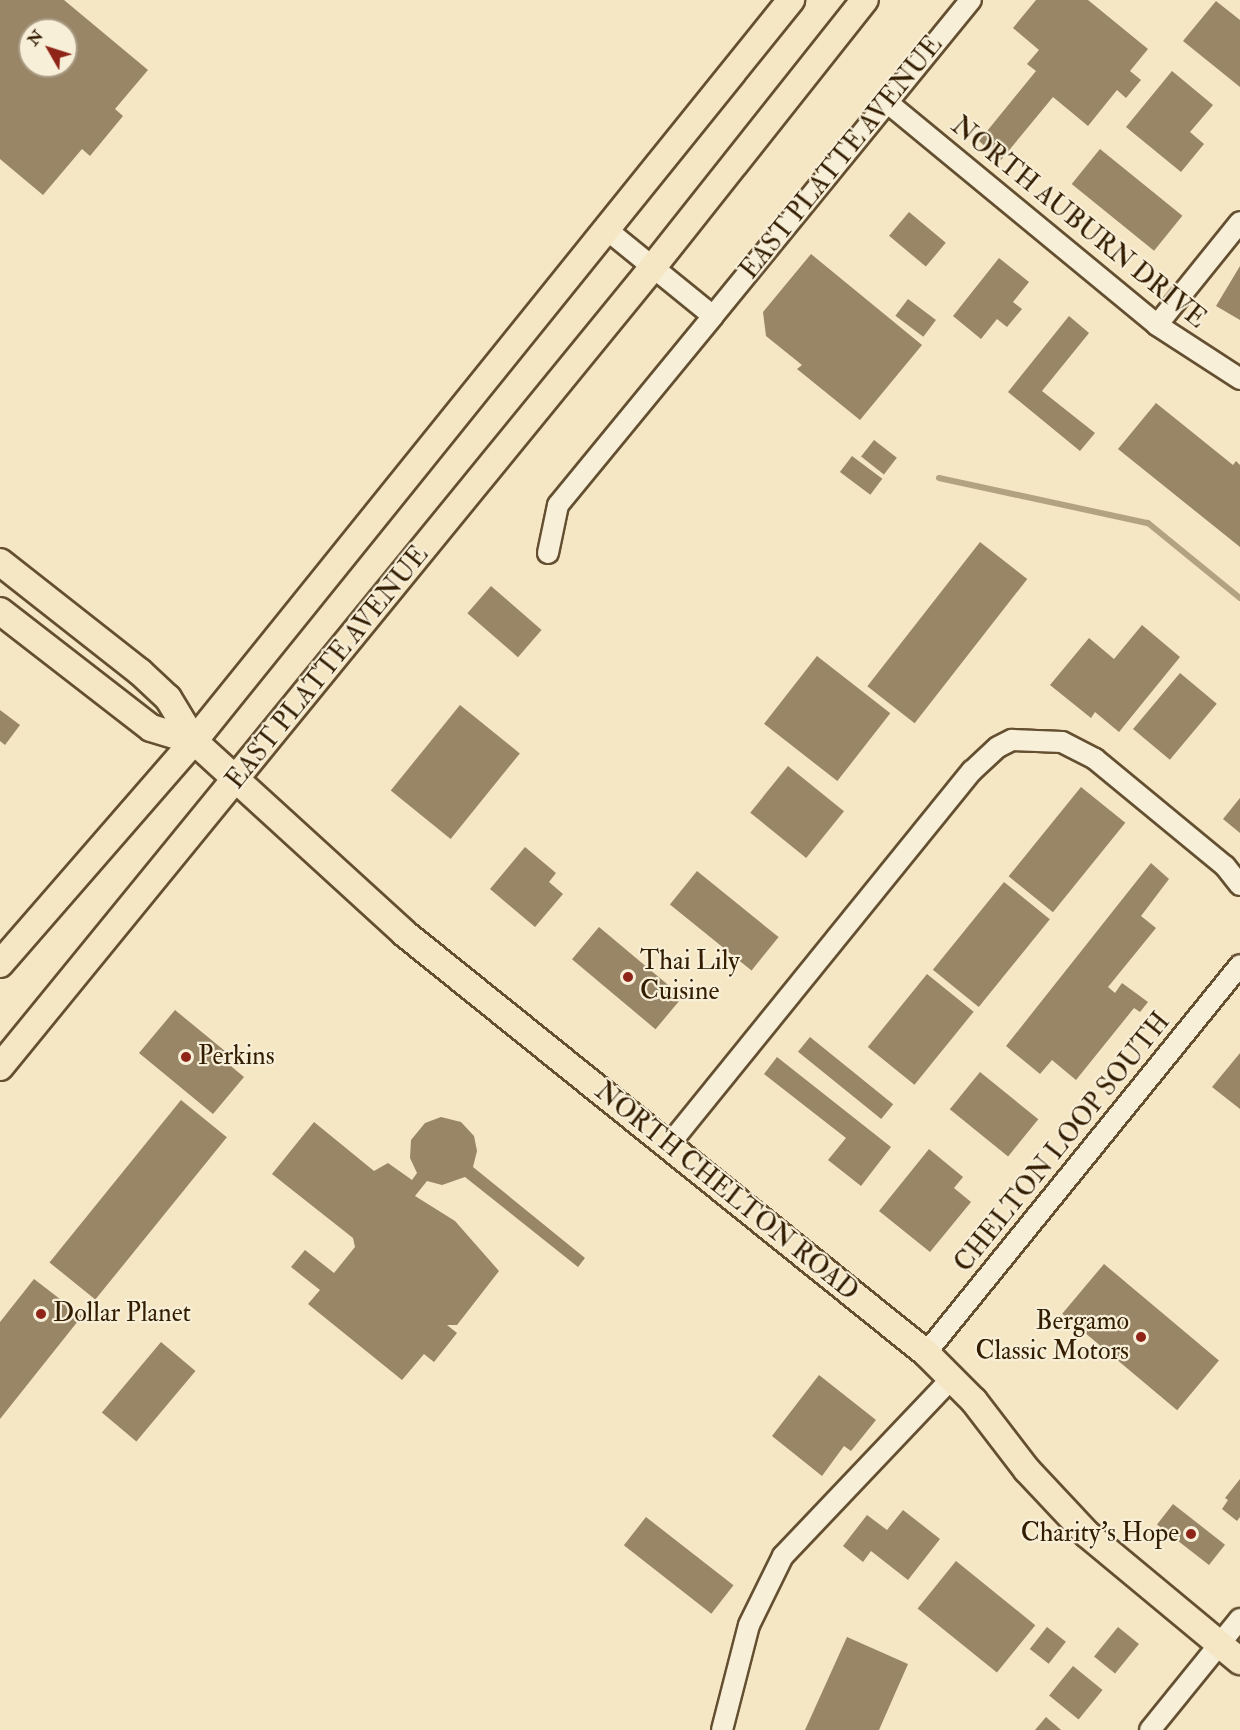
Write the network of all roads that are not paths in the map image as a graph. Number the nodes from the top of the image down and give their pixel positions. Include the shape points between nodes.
1 (791, 0) edge
2 (865, 0) edge
3 (971, 0) edge
4 (888, 103) junction
5 (1240, 222) edge
6 (606, 229) junction
7 (653, 267) junction
8 (713, 316) junction
9 (1156, 325) junction
10 (1240, 379) edge
11 (548, 553) dead end
12 (0, 562) edge
13 (0, 611) edge
14 (194, 741) junction
15 (238, 778) junction
16 (1240, 885) edge
17 (0, 964) edge
18 (1240, 965) edge
19 (0, 1067) edge
20 (668, 1146) junction
21 (926, 1353) junction
22 (952, 1378) junction
23 (1240, 1619) edge
24 (1220, 1644) junction
25 (1240, 1661) edge
26 (722, 1730) edge
27 (1150, 1730) edge

1 - 6 main road
2 - 7 main road, EAST PLATTE AVENUE
3 - 4 street, EAST PLATTE AVENUE
4 - 8 street, EAST PLATTE AVENUE
4 - 9 street, NORTH AUBURN DRIVE
5 - 9 street
6 - 7 street
6 - 14 main road
7 - 8 street
7 - 15 main road, EAST PLATTE AVENUE
8 - 11 street, EAST PLATTE AVENUE via 558,505
9 - 10 street, NORTH AUBURN DRIVE
12 - 14 main road, NORTH CHELTON ROAD via 140,672 168,698
13 - 14 main road, NORTH CHELTON ROAD via 151,728
14 - 15 main road, NORTH CHELTON ROAD
14 - 17 main road
15 - 19 main road, EAST PLATTE AVENUE
15 - 20 main road, NORTH CHELTON ROAD via 404,933
16 - 20 street via 1225,866 1095,759 1062,742 1027,738 998,747 972,771
18 - 21 street, CHELTON LOOP SOUTH
20 - 21 main road, NORTH CHELTON ROAD
21 - 22 main road, NORTH CHELTON ROAD
22 - 24 main road, NORTH CHELTON ROAD via 1027,1470 1087,1534
22 - 26 street via 797,1538 770,1575 749,1624
23 - 24 street
24 - 25 main road, NORTH CHELTON ROAD
24 - 27 street

